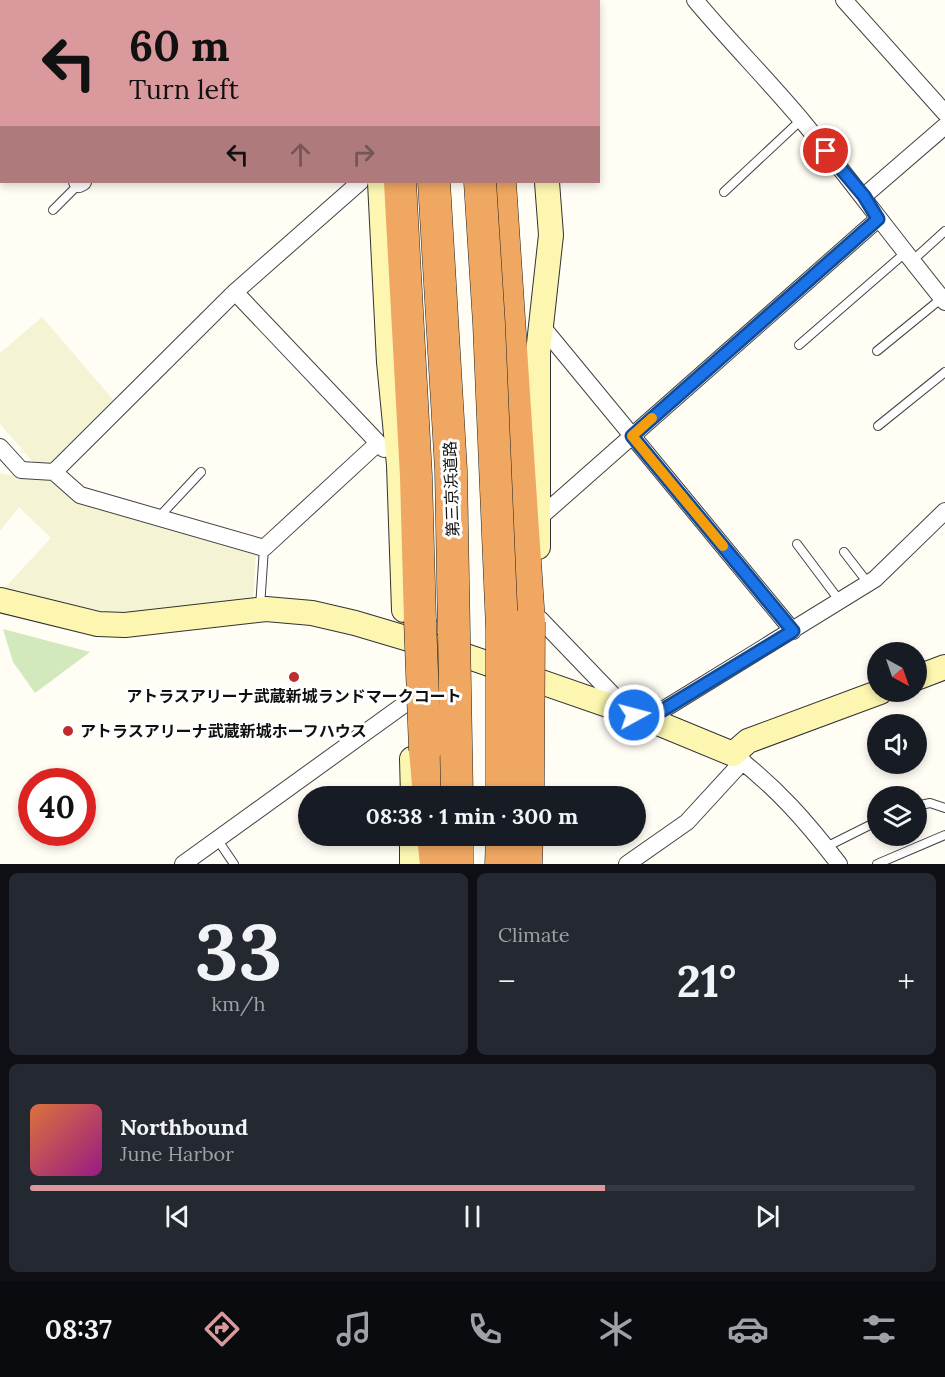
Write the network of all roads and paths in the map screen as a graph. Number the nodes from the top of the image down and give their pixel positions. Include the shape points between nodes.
1 (844, 0) edge
2 (705, 3) edge
3 (945, 113) edge
4 (801, 120) junction
5 (945, 126) edge
6 (79, 183) edge
7 (359, 183) edge
8 (380, 183) edge
9 (400, 183) edge
10 (434, 183) edge
11 (441, 183) edge
12 (467, 183) edge
13 (480, 183) edge
14 (500, 183) edge
15 (547, 183) edge
16 (724, 192) dead end
17 (864, 196) junction
18 (53, 210) dead end
19 (878, 219) junction
20 (945, 231) edge
21 (908, 257) junction
22 (235, 292) junction
23 (944, 300) edge
24 (540, 324) junction
25 (799, 345) dead end
26 (877, 351) dead end
27 (945, 372) edge
28 (878, 426) dead end
29 (632, 436) junction
30 (378, 443) junction
31 (0, 447) edge
32 (408, 470) junction
33 (54, 472) junction
34 (201, 472) dead end
35 (945, 511) edge
36 (159, 517) junction
37 (538, 519) junction
38 (797, 544) dead end
39 (264, 548) junction
40 (844, 552) dead end
41 (868, 583) junction
42 (0, 600) edge
43 (839, 600) junction
44 (260, 610) junction
45 (540, 619) junction
46 (793, 631) junction
47 (405, 638) junction
48 (466, 656) junction
49 (490, 665) junction
50 (945, 667) edge
51 (927, 674) edge
52 (542, 683) junction
53 (867, 697) edge
54 (409, 701) junction
55 (621, 710) junction
56 (648, 719) junction
57 (738, 758) junction
58 (413, 786) edge
59 (428, 786) edge
60 (457, 786) edge
61 (464, 786) edge
62 (490, 786) edge
63 (502, 786) edge
64 (528, 786) edge
65 (540, 786) edge
66 (927, 804) edge
67 (945, 807) edge
68 (867, 826) edge
69 (945, 835) edge
70 (218, 839) junction
71 (412, 846) edge
72 (434, 846) edge
73 (458, 846) edge
74 (463, 846) edge
75 (490, 846) edge
76 (502, 846) edge
77 (527, 846) edge
78 (538, 846) edge
79 (826, 847) junction
80 (183, 864) edge
81 (234, 864) edge
82 (412, 864) edge
83 (436, 864) edge
84 (457, 864) edge
85 (463, 864) edge
86 (490, 864) edge
87 (501, 864) edge
88 (526, 864) edge
89 (537, 864) edge
90 (627, 864) edge
91 (839, 864) edge
92 (877, 864) edge

1 - 3 street
2 - 4 street
4 - 16 lane
4 - 17 street
5 - 17 street
6 - 18 lane
7 - 22 street
8 - 32 street via 389,363
9 - 32 highway
10 - 60 highway, 第三京浜道路, bridge via 451,481
11 - 48 street via 456,379
12 - 49 street
13 - 63 highway, bridge via 502,629
14 - 64 highway, bridge via 529,622
15 - 24 street via 551,235
17 - 19 street
19 - 21 street
19 - 29 street
20 - 21 lane
21 - 23 street
21 - 25 lane
22 - 30 street
22 - 33 street
23 - 26 lane
24 - 29 street
24 - 37 street
27 - 28 lane
29 - 37 street
29 - 46 street
30 - 32 street
30 - 39 street
31 - 33 street via 21,470
32 - 47 street
32 - 59 highway, bridge
33 - 36 street via 80,495
34 - 36 lane
35 - 41 street
36 - 39 street
37 - 45 street
38 - 43 lane
39 - 44 lane
40 - 41 lane
41 - 43 street
42 - 44 street via 98,624 125,625
43 - 46 street
44 - 47 street via 312,613
45 - 52 street
45 - 55 street via 614,696
46 - 56 street
47 - 48 street
47 - 54 street
48 - 49 street
48 - 61 street
49 - 52 street
49 - 62 street
50 - 51 street
52 - 55 street
52 - 65 street
53 - 57 street via 748,741
54 - 58 street
54 - 70 street
55 - 56 street
56 - 57 street
57 - 79 street via 782,795
57 - 90 street via 687,822
66 - 67 lane
68 - 79 lane
69 - 92 lane
70 - 80 street
70 - 81 lane
71 - 82 street
72 - 83 highway
73 - 84 highway
74 - 85 street
75 - 86 street
76 - 87 highway
77 - 88 highway
78 - 89 street
79 - 91 street

